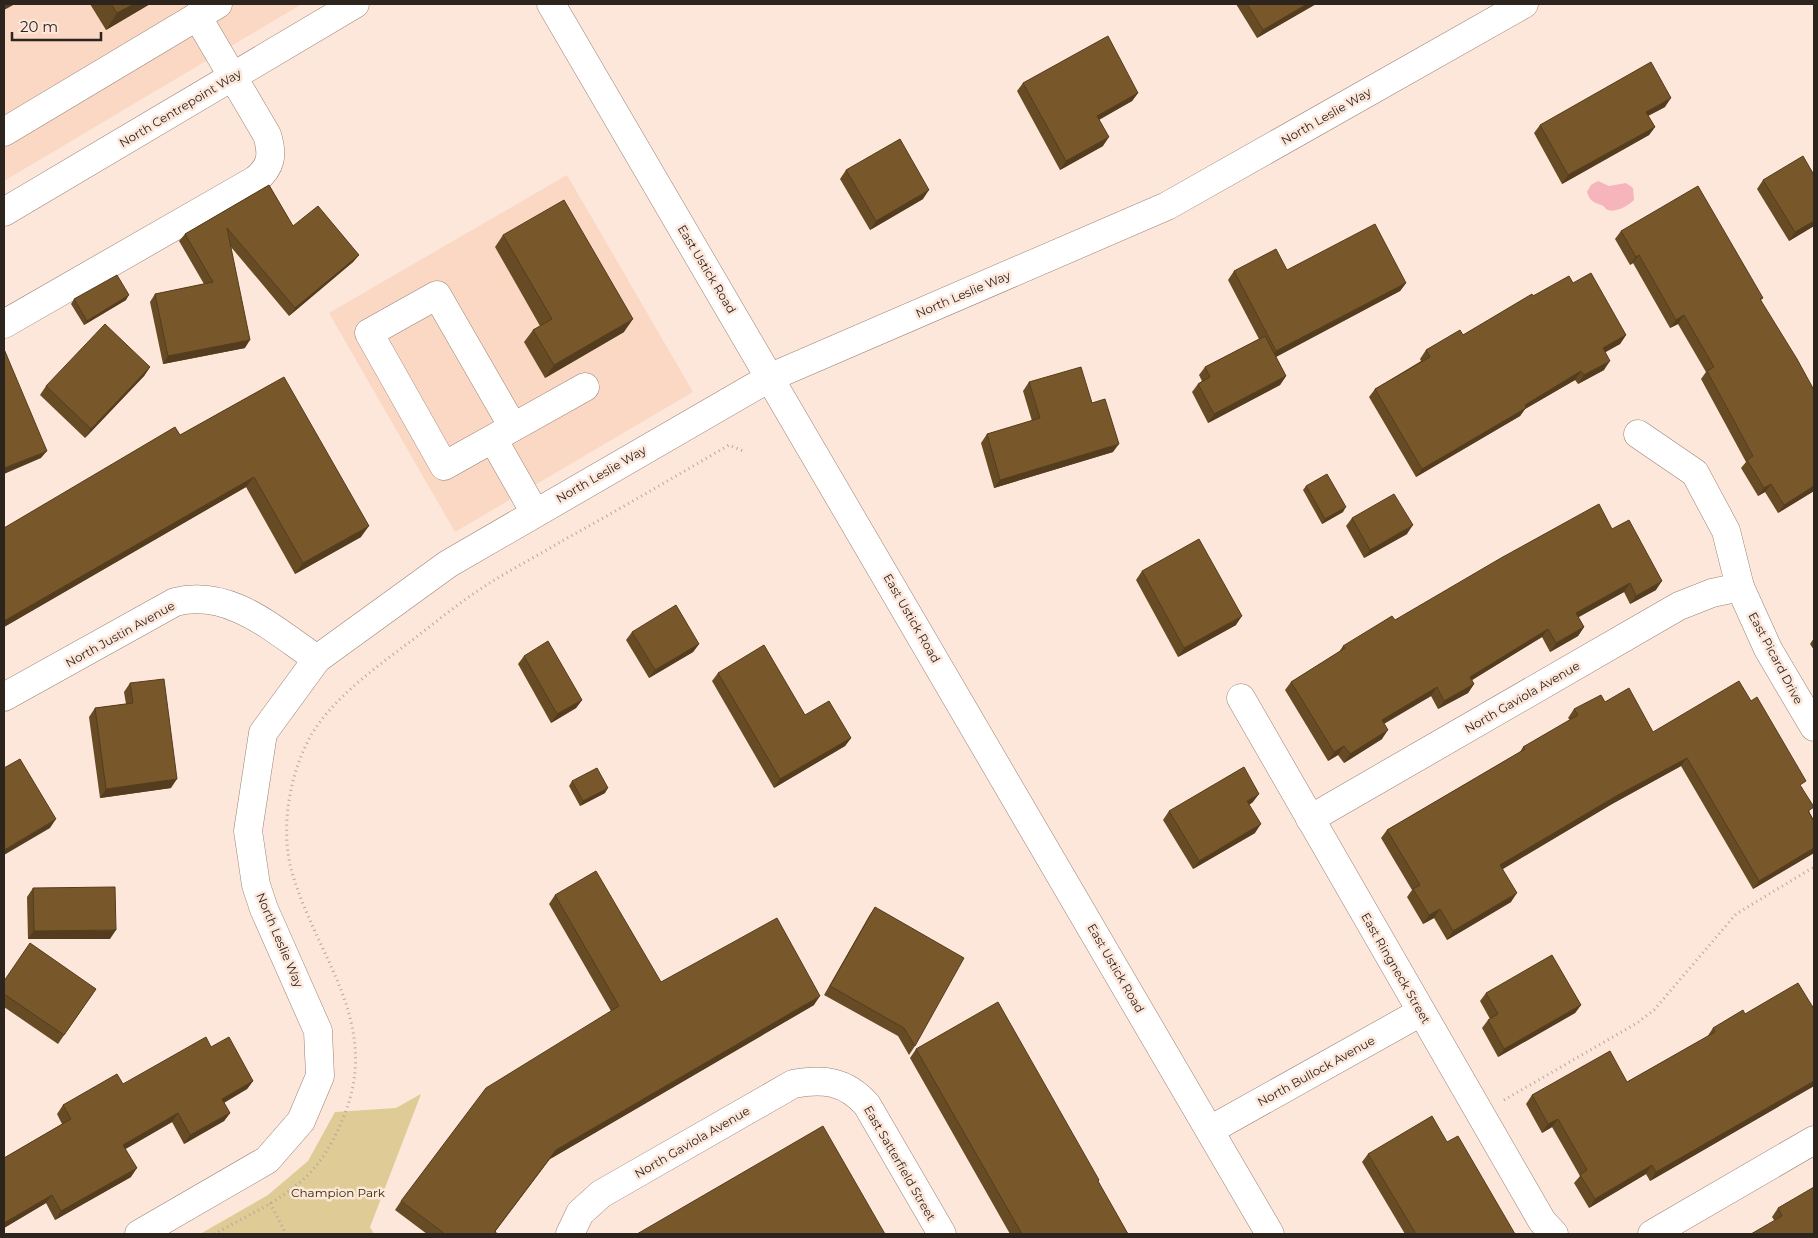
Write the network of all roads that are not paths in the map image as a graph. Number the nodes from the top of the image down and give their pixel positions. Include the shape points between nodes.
1 (355, 4) edge
2 (552, 4) edge
3 (1524, 4) edge
4 (208, 10) edge
5 (232, 77) junction
6 (4, 132) edge
7 (4, 212) edge
8 (4, 324) edge
9 (771, 377) junction
10 (584, 387) dead end
11 (503, 433) junction
12 (1638, 434) dead end
13 (535, 513) junction
14 (1740, 587) junction
15 (317, 659) junction
16 (4, 697) edge
17 (1241, 698) dead end
18 (1814, 727) edge
19 (1310, 820) junction
20 (1421, 1012) junction
21 (830, 1081) joint
22 (1210, 1130) junction
23 (1814, 1140) edge
24 (570, 1233) edge
25 (139, 1234) edge
26 (942, 1234) edge
27 (1270, 1234) edge
28 (1554, 1234) edge
29 (1652, 1234) edge

1 - 5 street, North Centrepoint Way
2 - 9 street, East Ustick Road
3 - 9 street, North Leslie Way via 1168,206
4 - 5 street
4 - 6 street
5 - 7 street, North Centrepoint Way
5 - 8 street via 262,124 270,144 272,155 262,174
9 - 13 street, North Leslie Way
9 - 22 street, East Ustick Road
10 - 11 street
11 - 11 street via 437,294 369,333 444,466
11 - 13 street
12 - 14 street, East Picard Drive via 1695,473 1726,531
13 - 15 street, North Leslie Way via 448,564
14 - 18 street, East Picard Drive via 1768,649
14 - 19 street, North Gaviola Avenue via 1679,606
15 - 16 street, North Justin Avenue via 238,608 205,598 187,599 175,602
15 - 25 street, North Leslie Way via 263,732 248,830 256,885 264,908 318,1031 320,1076 301,1121 267,1160
17 - 19 street, East Ringneck Street
19 - 20 street, East Ringneck Street
20 - 22 street, North Bullock Avenue
20 - 28 street, East Ringneck Street via 1542,1221
21 - 24 street, North Gaviola Avenue via 811,1080 793,1084 634,1174 590,1202
21 - 26 street, East Satterfield Street via 857,1093 867,1105
22 - 27 street, East Ustick Road
23 - 29 street

